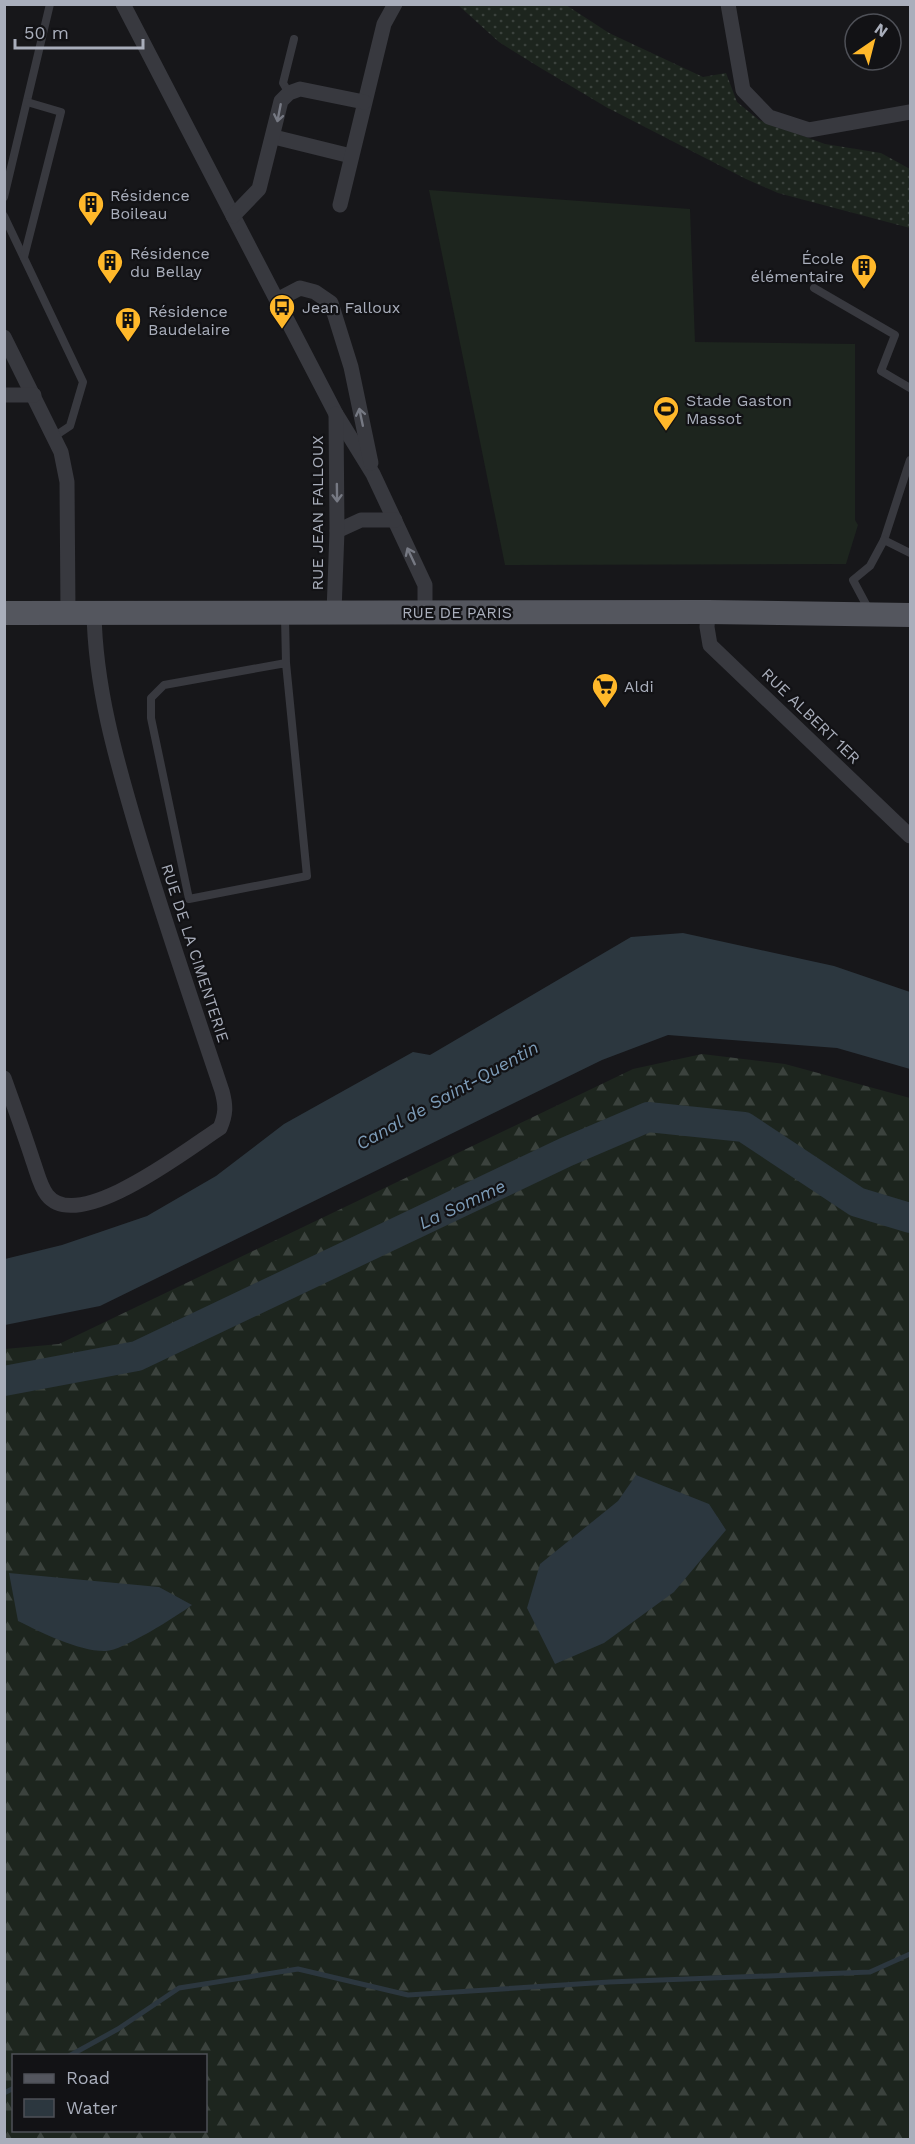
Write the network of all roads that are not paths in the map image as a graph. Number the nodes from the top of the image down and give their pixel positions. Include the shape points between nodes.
1 (50, 4) edge
2 (123, 4) edge
3 (395, 4) edge
4 (728, 4) edge
5 (294, 39) dead end
6 (289, 93) junction
7 (27, 102) junction
8 (364, 102) junction
9 (910, 112) edge
10 (274, 137) junction
11 (351, 156) junction
12 (4, 197) edge
13 (340, 205) dead end
14 (4, 216) edge
15 (233, 216) junction
16 (24, 257) junction
17 (814, 288) dead end
18 (277, 300) junction
19 (4, 337) edge
20 (910, 388) edge
21 (4, 394) edge
22 (34, 395) junction
23 (336, 414) junction
24 (55, 436) junction
25 (910, 460) edge
26 (373, 474) junction
27 (394, 520) junction
28 (337, 531) junction
29 (884, 540) junction
30 (910, 553) edge
31 (94, 611) junction
32 (425, 611) junction
33 (68, 612) junction
34 (285, 612) junction
35 (334, 612) junction
36 (708, 612) junction
37 (4, 613) edge
38 (870, 615) junction
39 (910, 615) edge
40 (286, 663) junction
41 (910, 836) edge
42 (4, 1078) edge

1 - 7 lane
2 - 15 street, RUE JEAN FALLOUX
3 - 8 street via 384,24
4 - 9 street via 743,90 769,117 809,130
5 - 6 lane via 283,82
6 - 8 street via 300,89
6 -> 10 street via 281,101
7 - 12 lane
7 - 16 lane via 61,112
8 - 11 street
10 - 11 street
10 - 15 street via 259,189
11 - 13 street
14 - 16 lane
15 - 18 street, RUE JEAN FALLOUX
16 - 24 lane via 83,382 70,426
17 - 20 lane via 895,335 881,371
18 - 23 street, RUE JEAN FALLOUX
26 -> 18 street, RUE JEAN FALLOUX via 351,367 331,303 300,288
19 - 22 street
21 - 22 street
22 - 24 street
23 - 26 street, RUE JEAN FALLOUX
23 -> 28 street, RUE JEAN FALLOUX
24 - 33 street via 67,482
25 - 29 lane
26 - 27 street, RUE JEAN FALLOUX
27 - 28 street via 361,520
32 -> 27 street, RUE JEAN FALLOUX via 425,585
28 - 35 street, RUE JEAN FALLOUX
29 - 30 lane
29 - 38 lane via 870,566 853,580
31 - 33 main road, RUE DE PARIS
31 - 34 main road, RUE DE PARIS
31 - 42 street, RUE DE LA CIMENTERIE via 111,742 158,903 226,1107 220,1128 138,1181 98,1201 77,1207 61,1206 45,1192
32 - 35 main road, RUE DE PARIS
32 - 36 main road, RUE DE PARIS
33 - 37 main road, RUE DE PARIS
34 - 35 main road, RUE DE PARIS
34 - 40 lane
36 - 38 main road, RUE DE PARIS
36 - 41 street, RUE ALBERT 1ER via 710,645
38 - 39 main road, RUE DE PARIS
40 - 40 lane via 164,685 152,698 151,718 189,899 307,876

